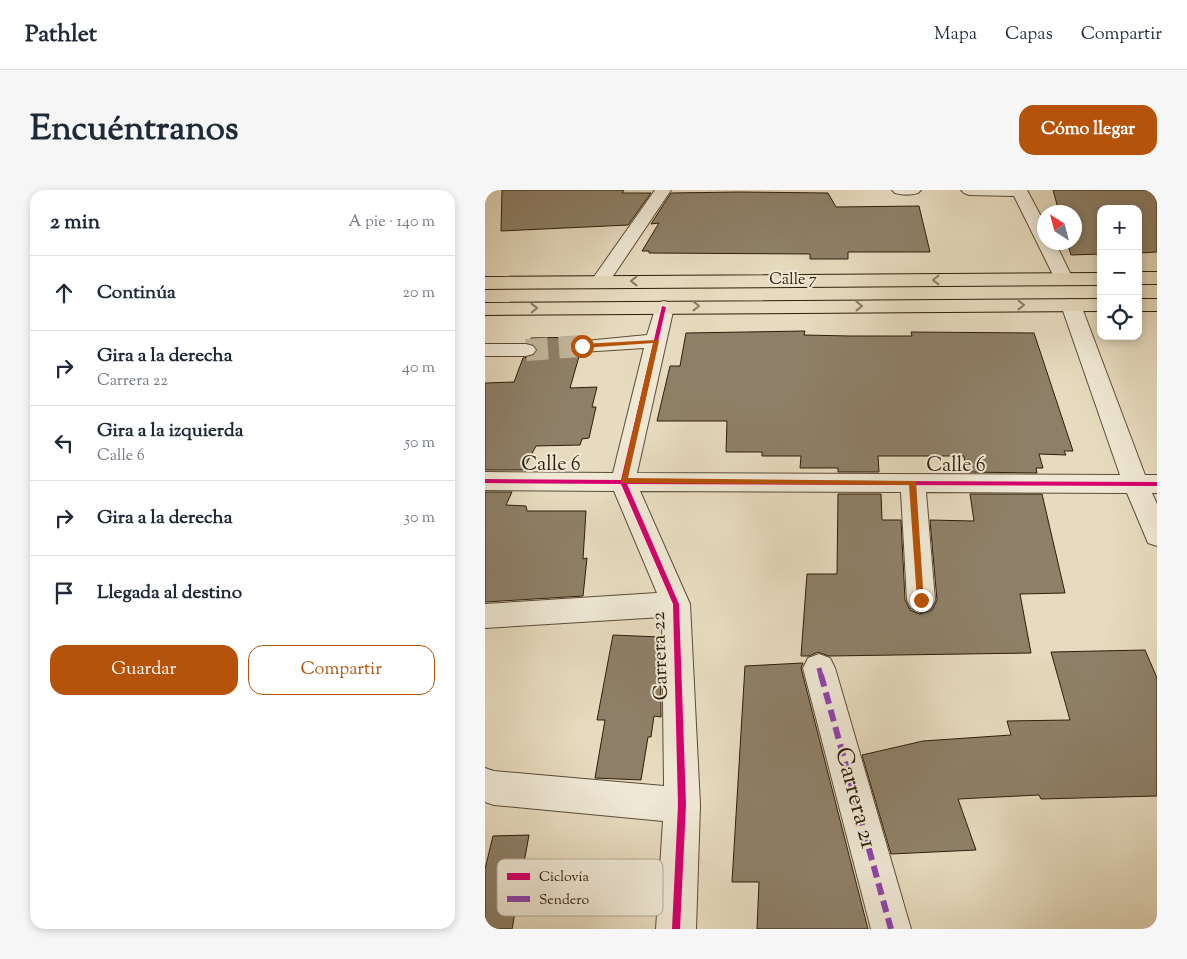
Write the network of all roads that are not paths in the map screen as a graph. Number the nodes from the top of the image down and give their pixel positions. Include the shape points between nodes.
1 (663, 190) edge
2 (900, 190) edge
3 (913, 190) edge
4 (969, 190) edge
5 (1019, 191) edge
6 (1037, 226) edge
7 (1049, 250) edge
8 (1142, 278) edge
9 (1157, 278) edge
10 (1064, 279) junction
11 (1097, 279) edge
12 (599, 281) junction
13 (485, 283) edge
14 (1071, 305) junction
15 (1097, 305) edge
16 (1142, 305) edge
17 (1157, 305) edge
18 (664, 306) junction
19 (485, 309) edge
20 (656, 341) junction
21 (582, 346) tunnel mouth
22 (485, 350) edge
23 (526, 350) tunnel mouth
24 (485, 481) edge
25 (623, 481) junction
26 (913, 482) junction
27 (1146, 484) edge
28 (1157, 536) edge
29 (921, 600) dead end
30 (676, 604) junction
31 (485, 616) edge
32 (819, 668) dead end
33 (485, 785) edge
34 (682, 805) junction
35 (676, 929) edge
36 (891, 929) edge

1 - 12 street
2 - 3 street
4 - 5 street
5 - 6 street
7 - 10 street
8 - 9 main road
10 - 11 main road, Calle 7
10 -> 12 main road, Calle 7
12 - 13 main road, Calle 7
14 - 15 main road, Calle 7
18 -> 14 main road, Calle 7
14 - 27 street
16 - 17 main road
19 -> 18 main road, Calle 7
18 - 20 street
20 - 21 street
20 - 25 street
22 - 23 street
24 - 25 street, Calle 6
25 - 26 street, Calle 6
25 - 30 street, Carrera 22
26 - 27 street, Calle 6
26 - 29 street
27 - 28 street
30 - 31 street
30 - 34 street, Carrera 22
32 - 36 street, Carrera 21
33 - 34 street
34 - 35 street, Carrera 22

